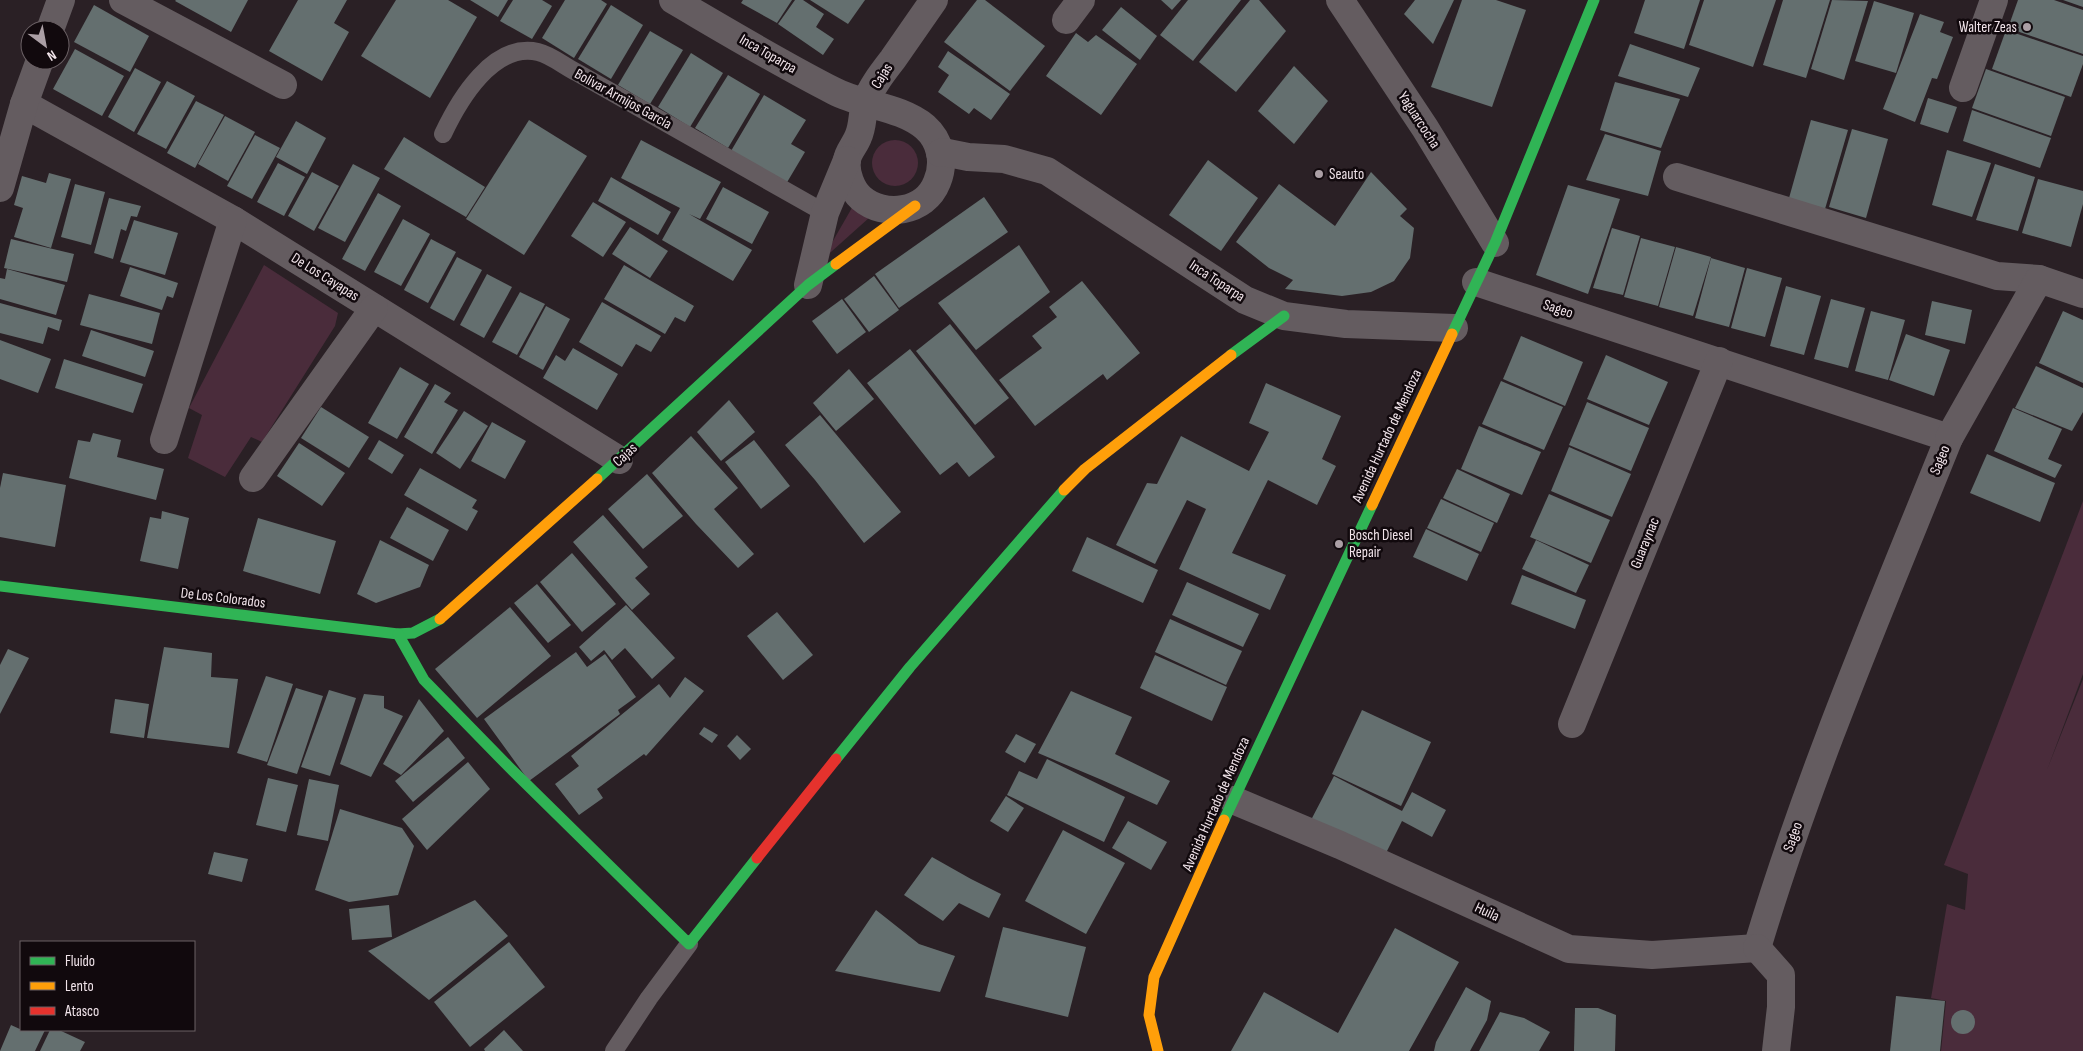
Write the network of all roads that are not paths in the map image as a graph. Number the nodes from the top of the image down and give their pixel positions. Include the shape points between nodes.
1 (61, 0) edge
2 (123, 0) edge
3 (673, 0) edge
4 (934, 0) edge
5 (1340, 0) edge
6 (1594, 0) edge
7 (1994, 0) edge
8 (54, 20) edge
9 (36, 70) edge
10 (283, 85) dead end
11 (1963, 88) dead end
12 (24, 104) junction
13 (865, 104) junction
14 (443, 134) dead end
15 (940, 153) junction
16 (846, 160) junction
17 (2, 177) edge
18 (1677, 177) dead end
19 (914, 206) junction
20 (825, 213) junction
21 (233, 220) junction
22 (1495, 244) junction
23 (2039, 278) junction
24 (1476, 282) junction
25 (808, 285) junction
26 (2083, 294) edge
27 (374, 308) junction
28 (1284, 316) junction
29 (1454, 328) junction
30 (1719, 362) junction
31 (1949, 438) junction
32 (164, 440) dead end
33 (619, 460) junction
34 (252, 478) dead end
35 (0, 586) edge
36 (439, 620) joint
37 (398, 634) junction
38 (1572, 724) dead end
39 (1233, 800) junction
40 (689, 944) junction
41 (1757, 948) junction
42 (614, 1051) edge
43 (1158, 1051) edge
44 (1776, 1051) edge

1 - 8 street
2 - 10 street
3 - 13 street, Inca Toparpa via 836,92
4 - 13 street, Cajas via 879,78
5 - 22 street, Yaguarcocha via 1426,128
6 - 22 street, Avenida Hurtado de Mendoza
7 - 11 street
9 - 12 street
12 - 17 street
12 - 21 street, De Los Cayapas
13 - 15 street via 892,110 925,127
13 - 16 street, Cajas via 859,136
14 - 20 lane, Bolívar Armijos García via 458,103 484,72 511,52 538,52
15 - 19 street, Cajas via 937,184 928,197
15 - 28 street, Inca Toparpa via 1004,159 1047,171 1245,300
16 - 19 street via 853,188 868,203 883,210
16 - 20 street, Cajas
18 - 23 street via 1997,276
19 - 25 street, Cajas
20 - 25 street, Cajas
21 - 27 street, De Los Cayapas
21 - 32 street
22 - 24 street, Avenida Hurtado de Mendoza
23 - 26 street
23 - 31 street
24 - 29 street, Avenida Hurtado de Mendoza
24 - 30 street, Sageo
25 - 33 street, Cajas
27 - 33 street, De Los Cayapas
27 - 34 street
28 - 29 street, Inca Toparpa via 1346,324
28 - 40 street via 1085,469 1052,502 910,667
29 - 39 street, Avenida Hurtado de Mendoza
30 - 31 street, Sageo
30 - 38 street, Guaraynac
31 - 41 street, Sageo via 1835,722 1776,884
33 - 36 street, Cajas
35 - 37 street, De Los Colorados
36 - 37 street, De Los Colorados via 413,633
37 - 40 street via 424,680
39 - 41 street, Huila via 1340,845 1569,950 1652,954
39 - 43 street, Avenida Hurtado de Mendoza via 1154,977 1149,1014
40 - 42 lane
41 - 44 street via 1781,975

